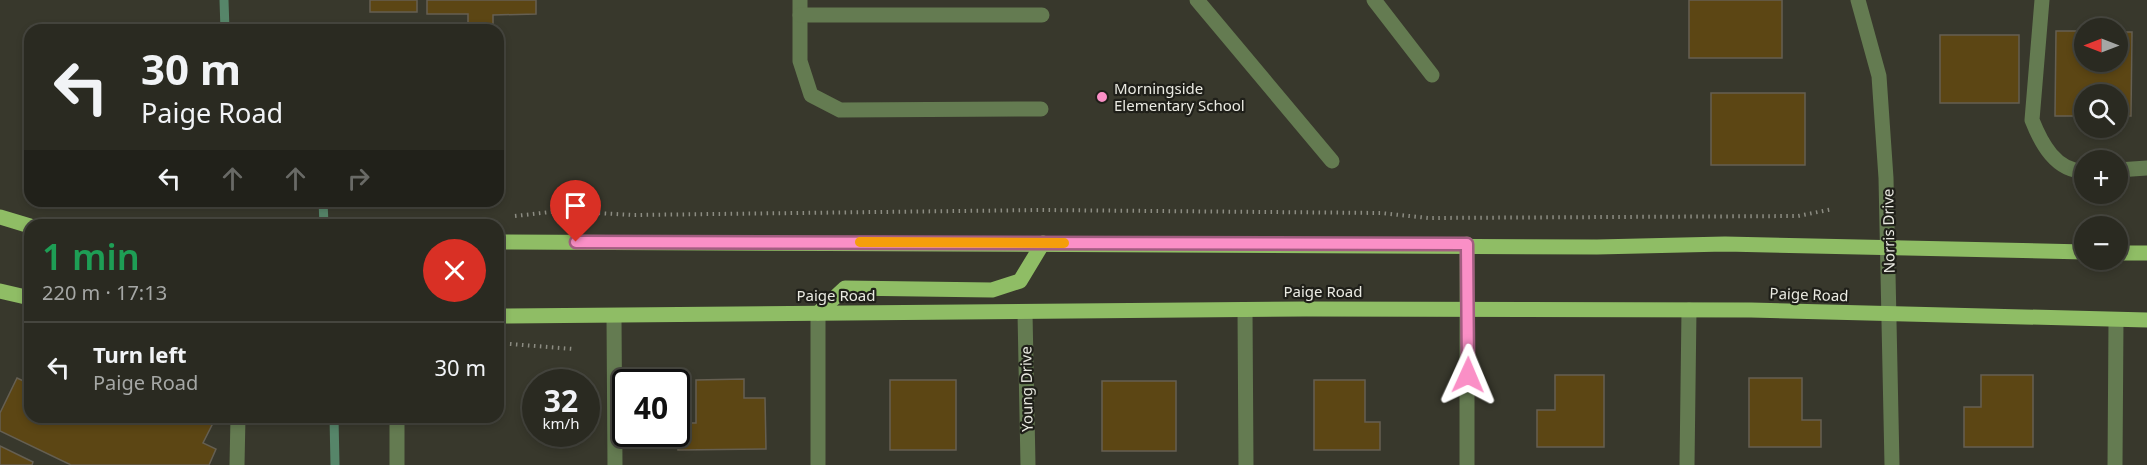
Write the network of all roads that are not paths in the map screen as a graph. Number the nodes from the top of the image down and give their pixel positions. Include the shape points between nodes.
1 (1197, 0) edge
2 (1374, 0) edge
3 (1858, 0) edge
4 (2042, 0) edge
5 (800, 8) edge
6 (1042, 15) dead end
7 (1432, 75) dead end
8 (1041, 109) dead end
9 (1332, 161) dead end
10 (2147, 168) edge
11 (2128, 169) edge
12 (2074, 170) edge
13 (0, 217) edge
14 (24, 224) edge
15 (504, 242) edge
16 (1043, 243) junction
17 (1467, 244) junction
18 (1887, 247) junction
19 (2074, 252) edge
20 (2128, 253) edge
21 (2147, 254) edge
22 (0, 291) edge
23 (24, 297) edge
24 (1245, 310) junction
25 (1468, 310) junction
26 (1689, 310) junction
27 (818, 313) junction
28 (1025, 313) junction
29 (1890, 314) junction
30 (504, 316) edge
31 (614, 317) junction
32 (2116, 320) junction
33 (2147, 320) edge
34 (238, 423) edge
35 (397, 423) edge
36 (237, 465) edge
37 (397, 465) edge
38 (615, 465) edge
39 (818, 465) edge
40 (1028, 465) edge
41 (1246, 465) edge
42 (1467, 465) edge
43 (1687, 465) edge
44 (1892, 465) edge
45 (2115, 465) edge

1 - 9 street
2 - 7 street
3 - 18 street, Norris Drive via 1879,76
4 - 12 street via 2032,120 2038,137 2058,164
5 - 6 street
5 - 8 street via 800,61 811,95 840,110
10 - 11 street
13 - 14 main road
15 - 16 main road
16 - 17 main road
16 - 27 main road via 1020,281 992,290 845,288
17 - 18 main road
17 - 25 street
18 - 19 main road
18 - 29 street, Norris Drive
20 - 21 main road
22 - 23 main road
24 - 25 main road, Paige Road
24 - 28 main road, Paige Road
24 - 41 street
25 - 26 main road, Paige Road
25 - 42 street
26 - 29 main road, Paige Road
26 - 43 street
27 - 28 main road, Paige Road
27 - 31 main road, Paige Road
27 - 39 street
28 - 40 street, Young Drive
29 - 32 main road, Paige Road
29 - 44 street, Norris Drive
30 - 31 main road, Paige Road
31 - 38 street
32 - 33 main road, Paige Road
32 - 45 street
34 - 36 street
35 - 37 street

